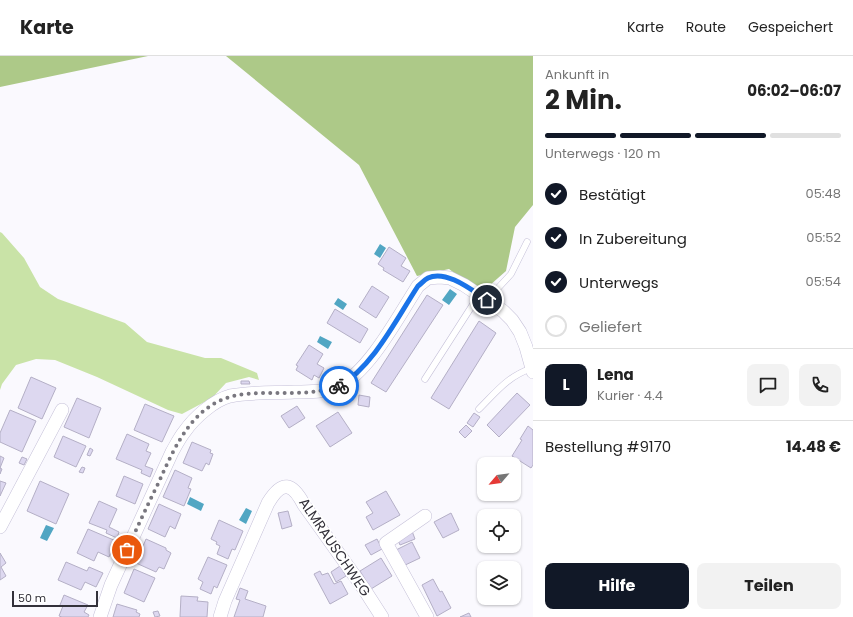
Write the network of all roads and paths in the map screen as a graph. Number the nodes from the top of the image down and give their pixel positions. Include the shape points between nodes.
1 (526, 242) dead end
2 (483, 297) junction
3 (532, 370) edge
4 (425, 379) dead end
5 (479, 409) dead end
6 (62, 410) dead end
7 (425, 516) dead end
8 (0, 527) edge
9 (100, 617) edge
10 (220, 617) edge
11 (382, 617) edge
12 (427, 617) edge

1 - 2 lane via 511,274
2 - 3 street via 512,320 520,332
2 - 4 lane
2 - 9 street via 450,278 428,278 418,286 366,365 340,386 313,392 228,397 196,417 172,452 111,585
3 - 5 lane via 519,372 509,378
6 - 8 street
7 - 12 street via 386,543
10 - 11 street, ALMRAUSCHWEG via 268,503 277,490 284,487 292,488 298,493

